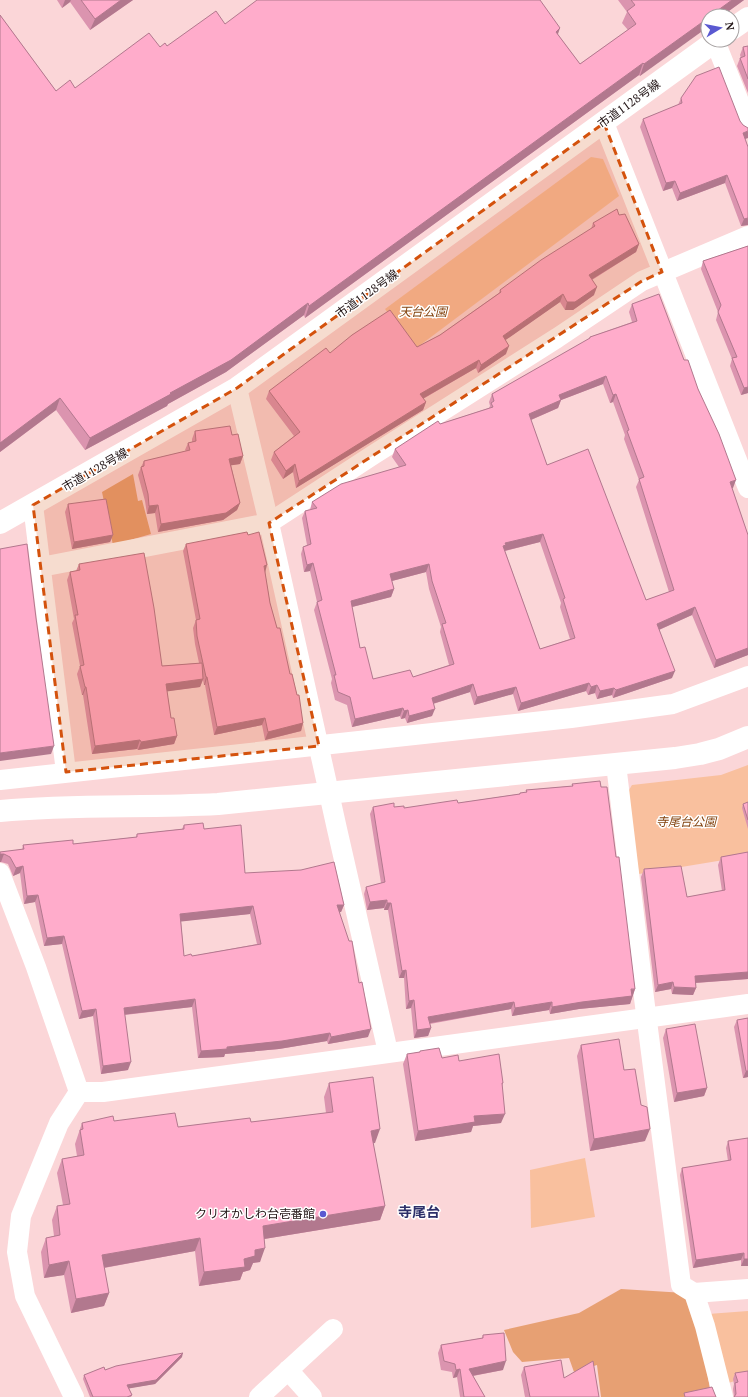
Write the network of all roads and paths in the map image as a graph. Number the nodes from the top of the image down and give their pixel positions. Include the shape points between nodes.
1 (706, 48) edge
2 (724, 48) edge
3 (604, 123) junction
4 (748, 124) edge
5 (748, 236) edge
6 (662, 272) junction
7 (237, 388) junction
8 (748, 488) edge
9 (33, 505) junction
10 (0, 523) edge
11 (269, 523) junction
12 (41, 568) junction
13 (748, 676) edge
14 (748, 737) edge
15 (319, 746) junction
16 (616, 764) junction
17 (66, 772) junction
18 (0, 780) edge
19 (329, 793) junction
20 (0, 811) edge
21 (0, 873) edge
22 (748, 1004) edge
23 (646, 1017) junction
24 (388, 1052) junction
25 (80, 1092) junction
26 (748, 1290) edge
27 (694, 1293) junction
28 (332, 1330) dead end
29 (288, 1370) junction
30 (74, 1397) edge
31 (259, 1397) edge
32 (312, 1397) edge
33 (724, 1397) edge

1 - 3 street, 市道1128号線
2 - 4 street
3 - 6 street
3 - 7 street, 市道1128号線
5 - 6 street
6 - 8 street
6 - 11 street via 642,280 557,338
7 - 9 street, 市道1128号線
7 - 11 street
9 - 10 street, 市道1128号線
9 - 12 street
11 - 12 street
11 - 15 street
12 - 17 street
13 - 15 street via 673,704 564,719
14 - 16 street via 700,754
15 - 17 street
15 - 19 street
16 - 19 street
16 - 23 street
17 - 18 street
19 - 20 street via 218,804 67,806
19 - 24 street
21 - 25 street
22 - 23 street
23 - 24 street
23 - 27 street via 681,1285
24 - 25 street via 103,1092
25 - 30 street via 59,1123 21,1216 17,1252 25,1296
26 - 27 street
27 - 33 street
28 - 29 street
29 - 31 street
29 - 32 street

